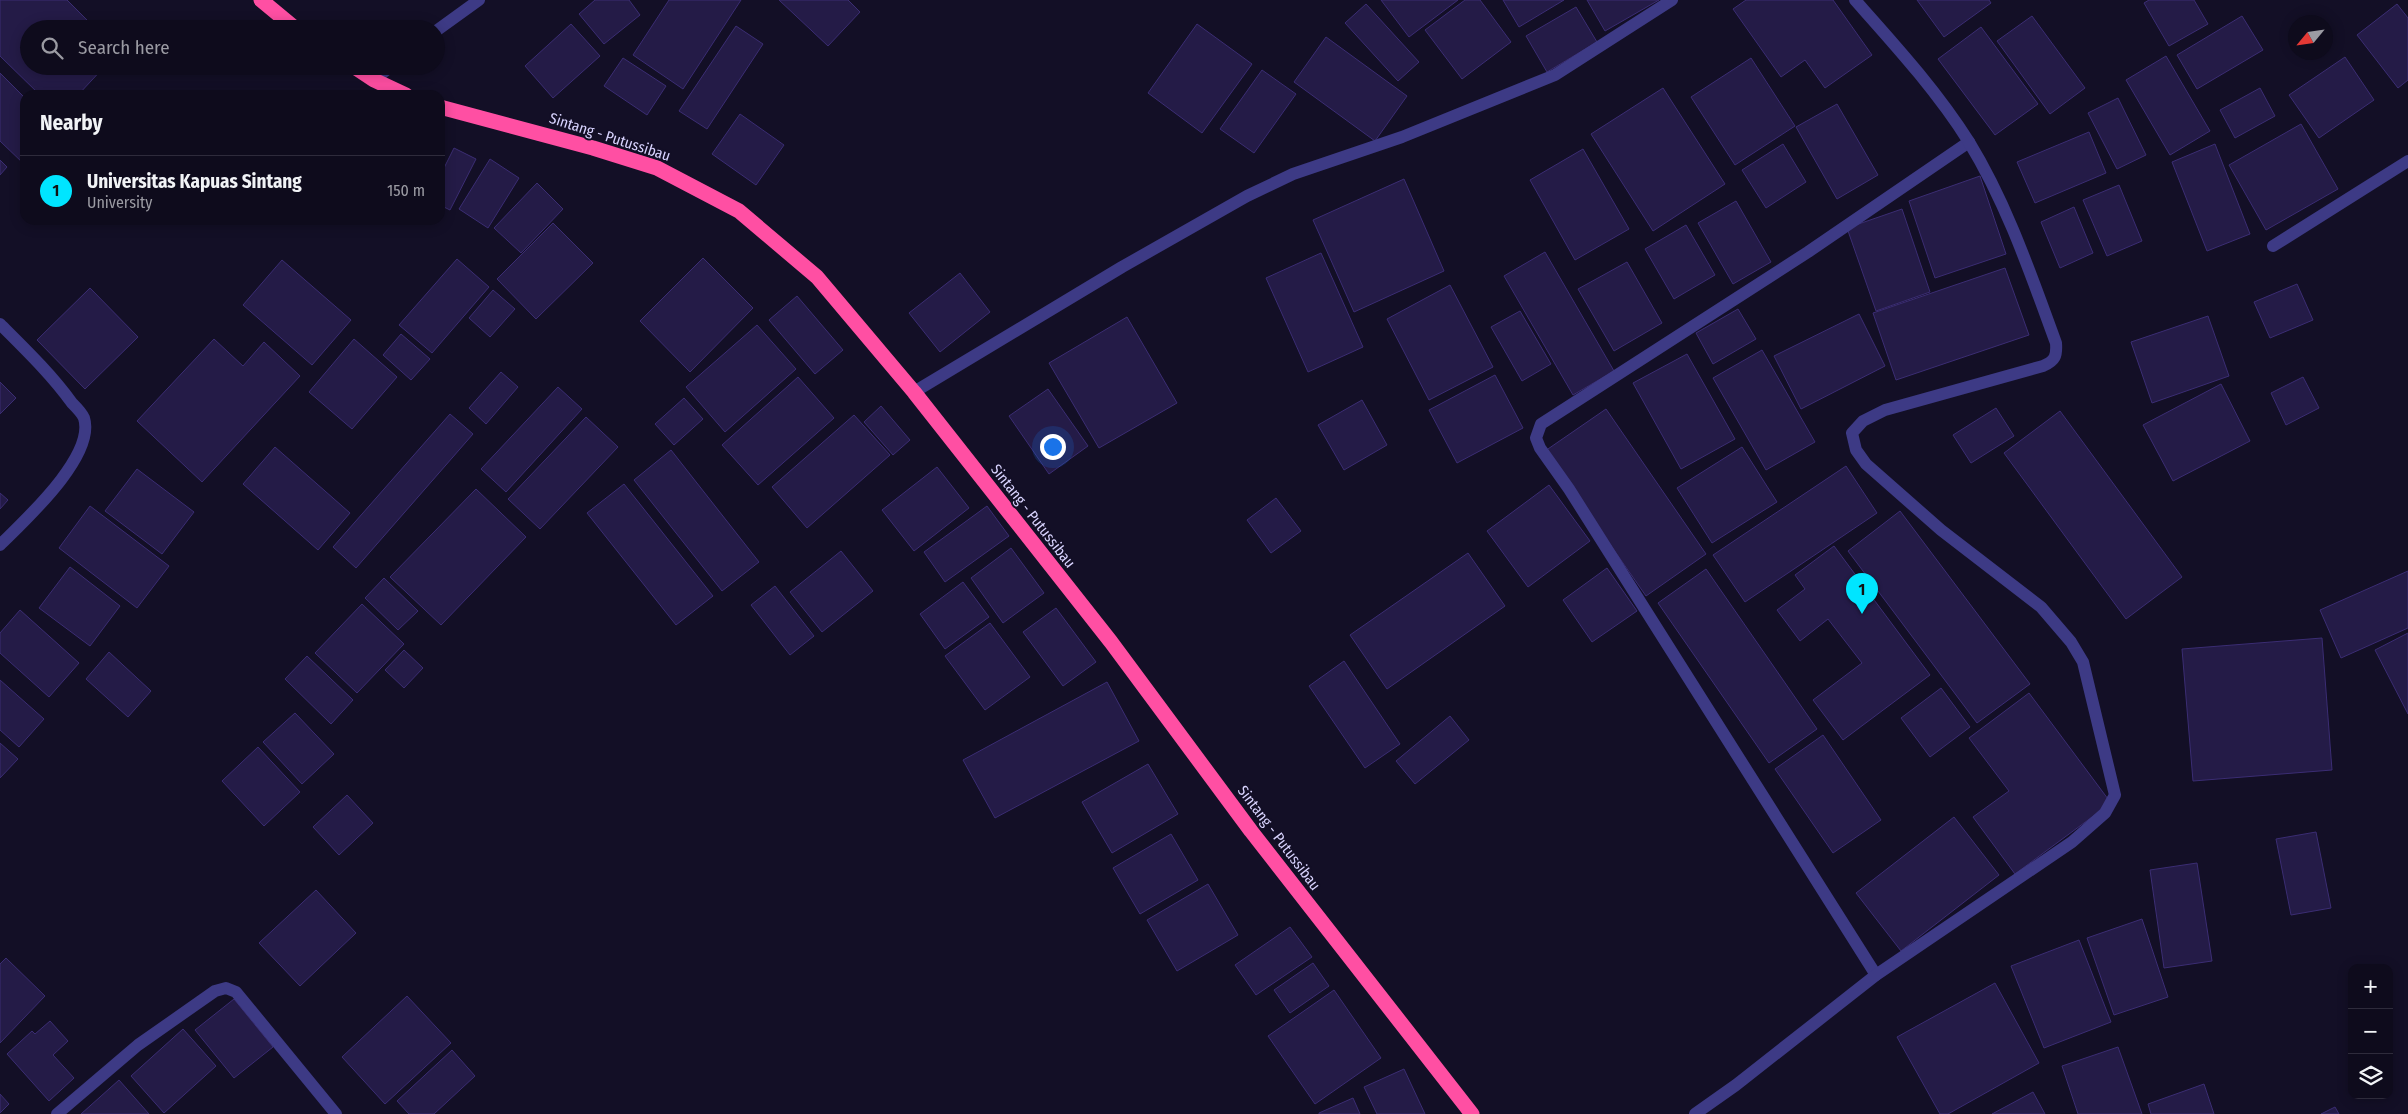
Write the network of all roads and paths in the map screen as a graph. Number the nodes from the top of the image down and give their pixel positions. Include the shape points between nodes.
1 (261, 0) edge
2 (479, 0) edge
3 (1672, 0) edge
4 (1855, 0) edge
5 (285, 20) edge
6 (445, 25) edge
7 (366, 75) edge
8 (380, 75) edge
9 (374, 80) junction
10 (395, 90) edge
11 (445, 108) edge
12 (1969, 142) junction
13 (2408, 161) edge
14 (2272, 246) dead end
15 (0, 324) edge
16 (914, 392) junction
17 (0, 545) edge
18 (1876, 975) junction
19 (56, 1114) edge
20 (336, 1114) edge
21 (1472, 1114) edge
22 (1695, 1114) edge

1 - 5 highway
2 - 6 street
3 - 16 street via 1555,75 1402,137 1293,174 1247,196
4 - 12 street via 1892,42
7 - 9 highway
8 - 9 street
9 - 10 highway
11 - 16 highway, Sintang - Putussibau via 657,168 739,210 816,277
12 - 18 street via 1808,252 1541,424 1536,438
12 - 18 street via 2021,248 2057,354 2052,362 2043,366 1885,410 1863,421 1852,433 1856,450 1866,464 1941,530 2041,607 2071,642 2083,662 2115,795 2105,813 2072,842
13 - 14 street
15 - 17 street via 59,386 84,418 84,435 76,460 40,505
16 - 21 highway, Sintang - Putussibau via 1111,642 1251,831
18 - 22 street
19 - 20 street via 138,1045 215,991 226,988 236,992

